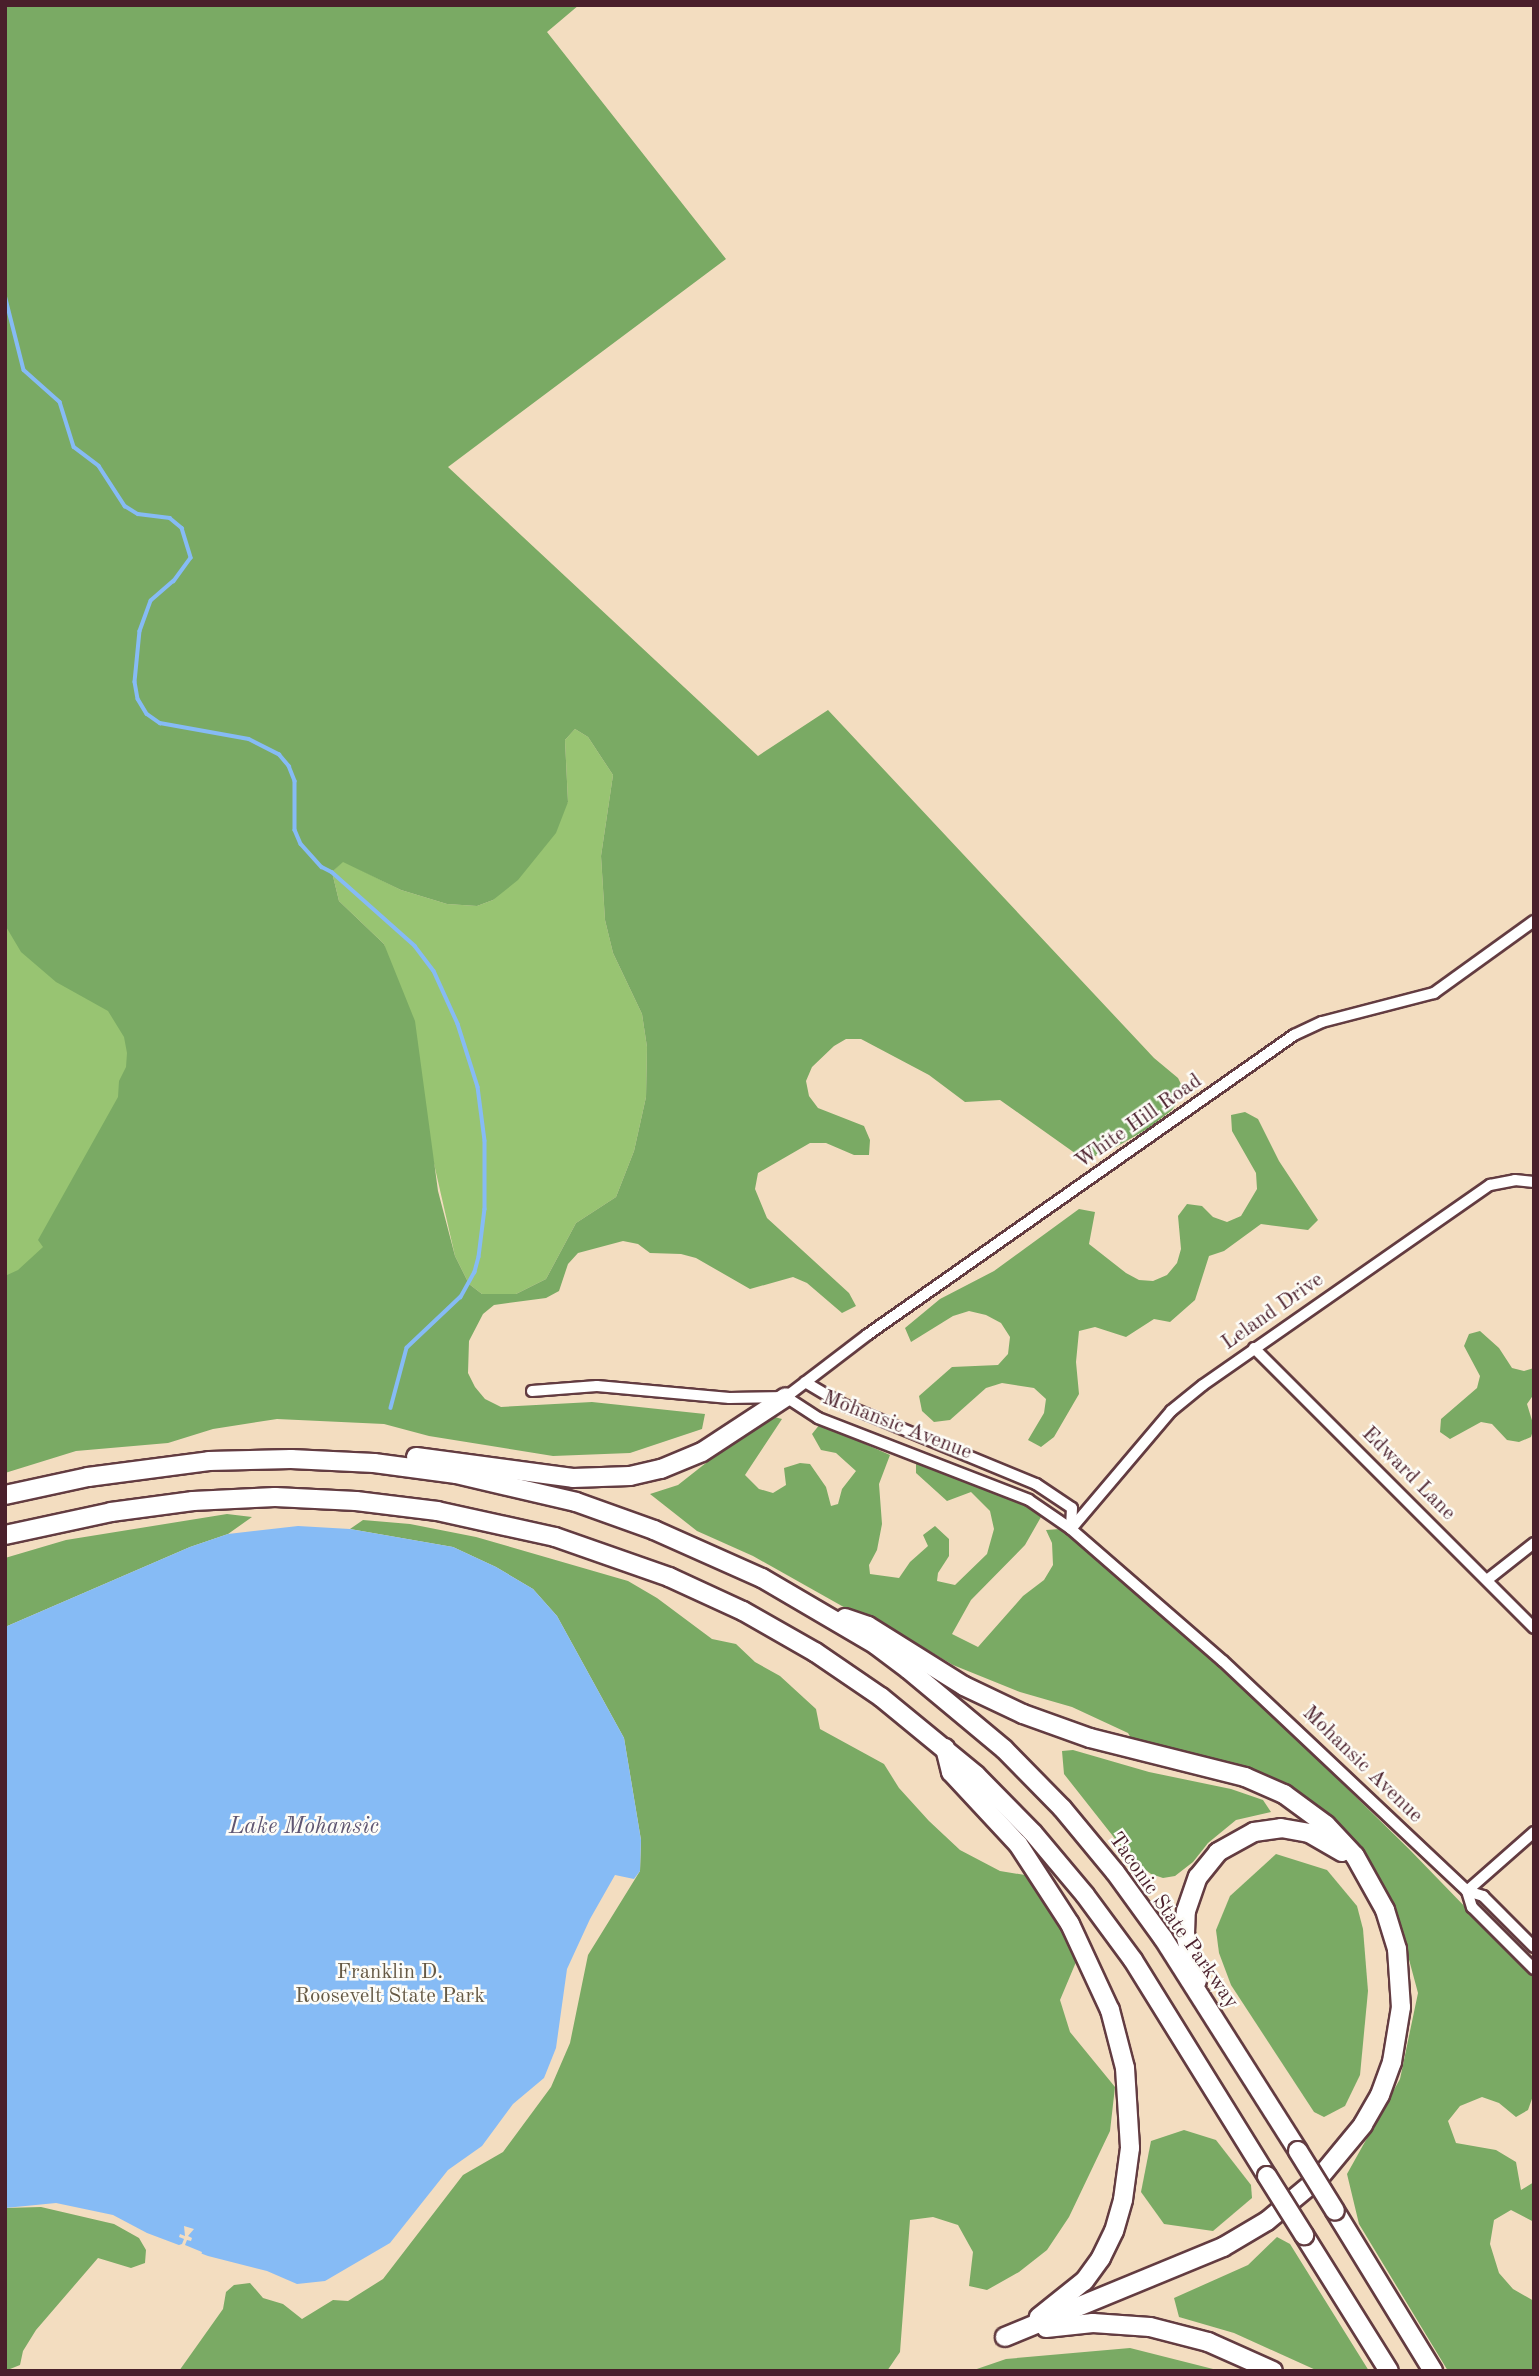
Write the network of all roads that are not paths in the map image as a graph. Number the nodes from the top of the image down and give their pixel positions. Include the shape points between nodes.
1 (1534, 920) edge
2 (1534, 1182) edge
3 (1254, 1348) junction
4 (805, 1382) junction
5 (532, 1391) dead end
6 (786, 1397) junction
7 (333, 1460) junction
8 (5, 1495) edge
9 (1071, 1529) junction
10 (5, 1535) edge
11 (1534, 1543) edge
12 (1487, 1580) junction
13 (827, 1616) junction
14 (1534, 1628) edge
15 (945, 1748) junction
16 (1534, 1832) edge
17 (1367, 1877) junction
18 (1467, 1891) junction
19 (1534, 1947) edge
20 (1534, 1969) edge
21 (1200, 1997) junction
22 (1005, 2337) junction
23 (1273, 2371) edge
24 (1389, 2371) edge
25 (1433, 2371) edge

1 - 4 street, White Hill Road via 1434,993 1322,1022 1294,1035
2 - 3 street, Leland Drive via 1490,1185
3 - 9 street, Leland Drive via 1171,1411
3 - 12 street, Edward Lane
4 - 6 street, White Hill Road
4 - 9 street, Mohansic Avenue via 842,1404 1036,1484 1072,1508
5 - 6 street via 597,1386 729,1398
6 - 7 highway via 702,1452 661,1469 619,1477 562,1477 416,1457
6 - 9 street, Mohansic Avenue via 818,1418 1013,1492
7 - 8 highway, Taconic State Parkway via 250,1459 170,1465
7 - 13 highway, Taconic State Parkway via 456,1474 589,1507 724,1560
9 - 18 street, Mohansic Avenue via 1274,1707
10 - 15 highway via 152,1506 261,1498 396,1505 516,1527 632,1563 743,1611 815,1652
11 - 12 street
12 - 14 street, Edward Lane
13 - 17 highway via 868,1626 964,1686 1023,1714 1090,1738 1271,1787 1326,1825 1349,1848
13 - 21 highway, Taconic State Parkway via 876,1645 942,1694 1033,1778 1115,1872
15 - 22 highway via 951,1772 1018,1844 1070,1924 1110,2010 1128,2086 1126,2183 1108,2245 1074,2291
15 - 24 highway, bridge via 1033,1833 1133,1961
16 - 18 street
17 - 21 highway via 1327,1841 1300,1830 1263,1829 1226,1846 1198,1877 1186,1911 1187,1945
17 - 22 highway via 1385,1910 1397,1949 1401,2007 1387,2079 1349,2146 1293,2202 1238,2240
18 - 19 street, Mohansic Avenue via 1483,1896
18 - 20 street, Mohansic Avenue via 1472,1907
21 - 25 highway, Taconic State Parkway, bridge
22 - 23 highway via 1073,2324 1132,2324 1189,2336

